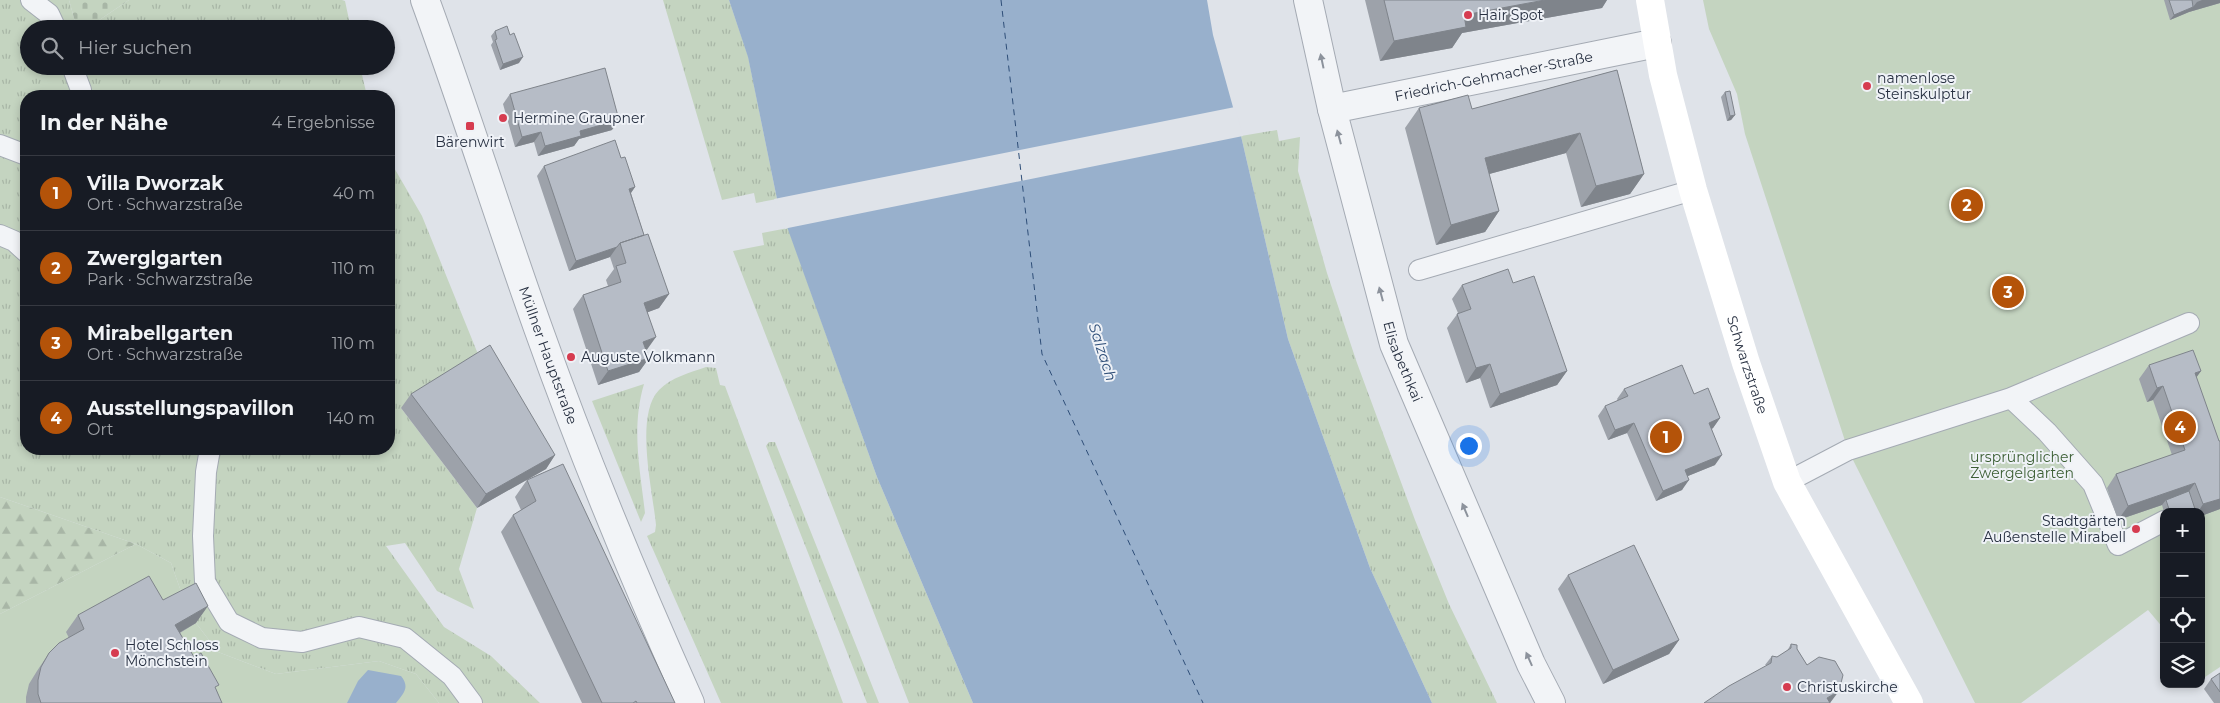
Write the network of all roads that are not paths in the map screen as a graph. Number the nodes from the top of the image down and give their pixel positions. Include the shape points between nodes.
1 (30, 0) edge
2 (425, 0) edge
3 (1308, 0) edge
4 (1650, 0) edge
5 (52, 20) edge
6 (1657, 43) junction
7 (76, 75) edge
8 (82, 90) edge
9 (1332, 109) junction
10 (0, 145) edge
11 (20, 153) edge
12 (1693, 190) junction
13 (1419, 270) dead end
14 (2189, 323) dead end
15 (2011, 398) junction
16 (209, 455) edge
17 (1787, 482) junction
18 (2160, 523) edge
19 (472, 703) edge
20 (690, 703) edge
21 (1551, 703) edge
22 (1909, 703) edge

1 - 5 lane via 49,14
2 - 20 street, Müllner Hauptstraße via 538,329 616,531
9 -> 3 street, Elisabethkai
4 - 6 main road, Schwarzstraße
6 - 9 street, Friedrich-Gehmacher-Straße
6 - 12 main road, Schwarzstraße
7 - 8 lane
21 -> 9 street, Elisabethkai via 1531,664 1394,344
10 - 11 lane
12 - 13 lane
12 - 17 main road, Schwarzstraße via 1746,363
14 - 15 lane
15 - 17 lane via 1848,450
15 - 18 lane via 2047,432 2093,484 2118,544
16 - 19 lane via 203,536 205,582 229,622 262,638 302,642 359,627 405,638 452,676
17 - 22 main road, Schwarzstraße

